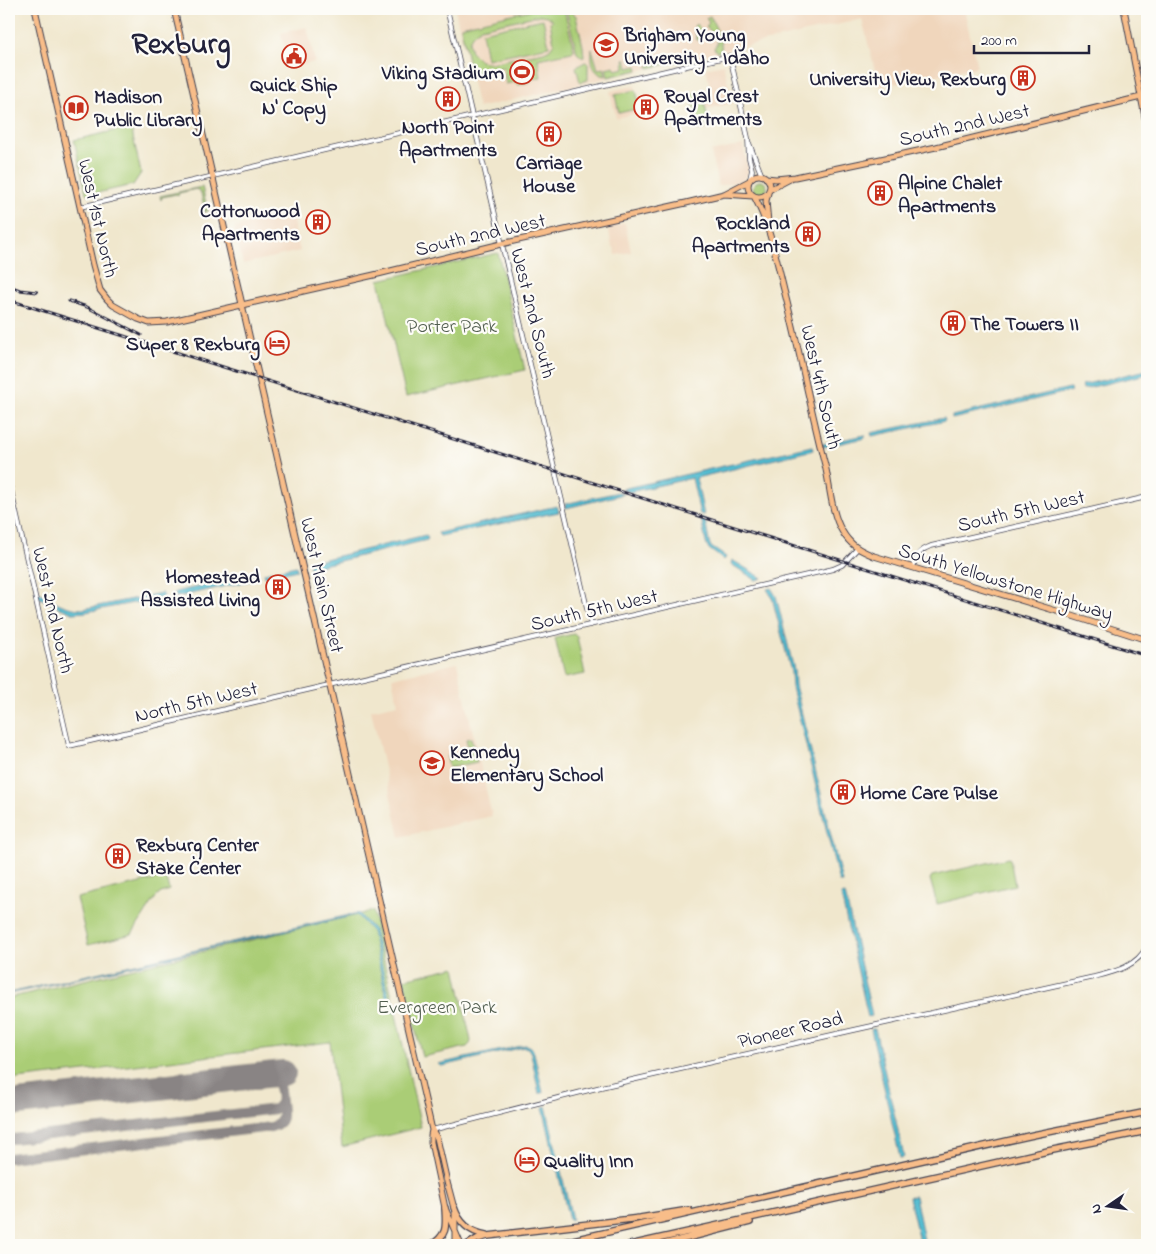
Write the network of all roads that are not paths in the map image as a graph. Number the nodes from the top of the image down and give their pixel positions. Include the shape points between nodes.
1 (35, 9) edge
2 (174, 9) edge
3 (447, 9) edge
4 (1124, 9) edge
5 (1147, 95) edge
6 (1140, 97) junction
7 (472, 116) junction
8 (1147, 127) edge
9 (748, 138) junction
10 (213, 176) junction
11 (764, 177) junction
12 (795, 177) junction
13 (750, 180) junction
14 (768, 192) junction
15 (724, 194) junction
16 (754, 196) junction
17 (80, 207) junction
18 (768, 227) junction
19 (501, 244) junction
20 (243, 305) junction
21 (9, 481) edge
22 (1147, 497) edge
23 (857, 549) junction
24 (913, 567) junction
25 (591, 625) junction
26 (1147, 640) edge
27 (330, 685) junction
28 (69, 746) joint
29 (1147, 946) edge
30 (1147, 1112) edge
31 (432, 1130) junction
32 (1147, 1131) edge
33 (827, 1200) junction
34 (740, 1202) junction
35 (454, 1207) junction
36 (445, 1208) junction
37 (455, 1231) junction
38 (493, 1236) junction
39 (431, 1245) edge
40 (455, 1245) edge
41 (462, 1245) edge
42 (467, 1245) edge
43 (551, 1245) edge
44 (630, 1245) edge
45 (660, 1245) edge

1 - 17 main road, West 1st North
2 - 10 main road, West Main Street
3 - 7 street, West 2nd South
4 - 6 main road
5 - 6 street
6 - 8 main road
6 - 12 main road, South 2nd West via 936,147
7 - 9 street via 730,56
7 - 10 street
7 - 19 street, West 2nd South
9 - 11 street
9 - 13 street
10 - 17 street
10 - 20 main road, West Main Street
11 - 12 main road, South 2nd West
11 - 13 main road via 756,176
11 - 14 main road via 769,183
12 - 14 main road, South 2nd West
13 - 15 main road, South 2nd West
13 - 16 main road via 748,189
14 - 16 main road via 763,197
14 - 18 main road, West 4th South
15 - 16 main road, South 2nd West
15 - 19 main road, South 2nd West
16 - 18 main road, West 4th South
17 - 20 main road, West 1st North via 100,290 113,305 149,323
18 - 23 main road, West 4th South via 837,520 847,539
19 - 20 main road, South 2nd West
19 - 25 street, West 2nd South
20 - 27 main road, West Main Street
21 - 28 street, West 2nd North
22 - 24 street, South 5th West via 931,546 917,555
23 - 24 main road, South Yellowstone Highway
23 - 25 street, South 5th West via 842,565 833,569
24 - 26 main road, South Yellowstone Highway
25 - 27 street, South 5th West
27 - 28 street, North 5th West
27 - 31 main road, West Main Street
29 - 31 street, Pioneer Road via 1140,957 1126,967 1094,977 601,1087
30 - 34 highway
31 - 35 main road, West Main Street via 437,1138
31 - 36 main road, West Main Street via 431,1142
32 - 33 highway
33 - 44 highway
33 - 45 highway
34 - 38 highway
34 - 43 highway
35 - 37 main road, West Main Street
35 - 38 highway via 466,1227 479,1234
36 - 37 main road, West Main Street
36 - 39 highway via 445,1232
37 - 40 main road, West Main Street
37 - 41 main road, West Main Street
38 - 42 highway

